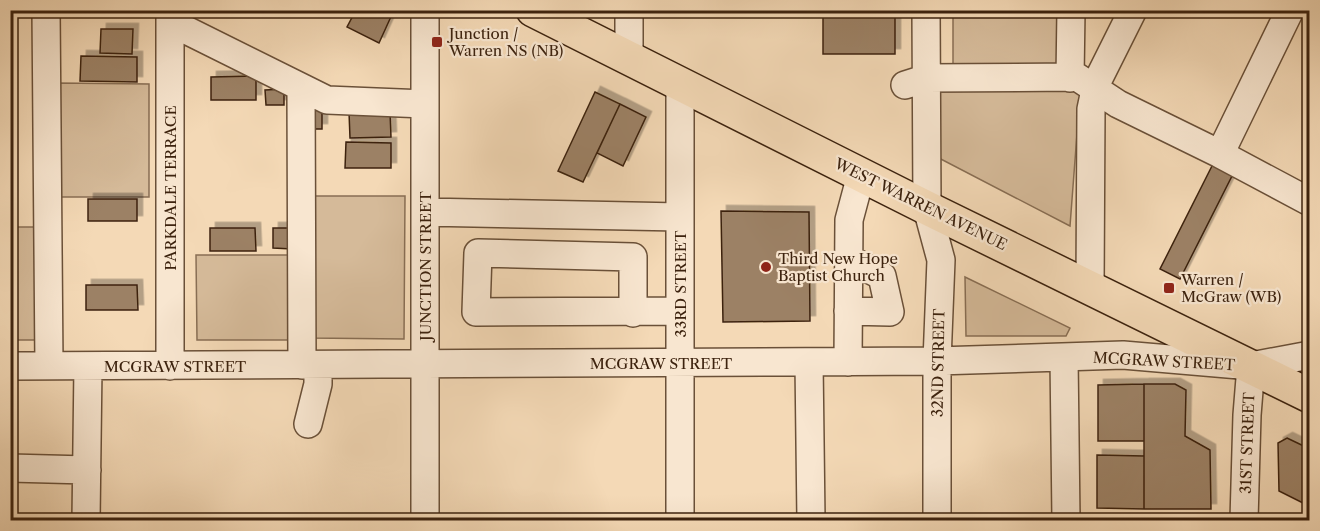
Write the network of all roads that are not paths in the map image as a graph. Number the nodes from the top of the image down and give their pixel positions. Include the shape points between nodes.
1 (46, 10) edge
2 (425, 10) edge
3 (533, 10) edge
4 (629, 10) edge
5 (926, 10) edge
6 (1071, 10) edge
7 (1133, 10) edge
8 (1290, 10) edge
9 (170, 16) edge
10 (629, 58) junction
11 (1071, 78) junction
12 (916, 82) junction
13 (680, 84) junction
14 (301, 88) junction
15 (1095, 90) junction
16 (425, 104) junction
17 (1220, 154) junction
18 (861, 175) junction
19 (1310, 202) edge
20 (927, 208) junction
21 (425, 212) junction
22 (680, 217) junction
23 (849, 259) junction
24 (1090, 288) junction
25 (679, 311) junction
26 (848, 311) junction
27 (633, 313) junction
28 (1310, 355) edge
29 (1064, 357) junction
30 (937, 361) junction
31 (809, 362) junction
32 (848, 362) junction
33 (680, 363) junction
34 (426, 364) junction
35 (310, 365) junction
36 (10, 366) edge
37 (49, 366) junction
38 (88, 366) junction
39 (170, 366) junction
40 (1251, 366) junction
41 (1310, 396) edge
42 (308, 424) dead end
43 (10, 468) edge
44 (87, 470) junction
45 (86, 520) edge
46 (425, 520) edge
47 (680, 520) edge
48 (811, 520) edge
49 (937, 520) edge
50 (1066, 520) edge
51 (1244, 520) edge

1 - 37 street
2 - 16 street, JUNCTION STREET
3 - 10 main road, WEST WARREN AVENUE
4 - 10 street
5 - 12 street, 32ND STREET
6 - 11 street
7 - 15 street
8 - 17 street
9 - 14 street
9 - 39 street, PARKDALE TERRACE
10 - 13 main road, WEST WARREN AVENUE
11 - 12 street
11 - 15 street via 1077,77
12 - 20 street, 32ND STREET
13 - 18 main road, WEST WARREN AVENUE
13 - 22 street, 33RD STREET
14 - 16 street via 327,100
14 - 35 street
15 - 17 street
15 - 24 street
16 - 21 street, JUNCTION STREET
17 - 19 street
18 - 20 main road, WEST WARREN AVENUE
18 - 23 street via 849,220
20 - 24 main road, WEST WARREN AVENUE
20 - 30 street, 32ND STREET via 941,260
21 - 22 street
21 - 34 street, JUNCTION STREET
22 - 25 street, 33RD STREET
23 - 26 street
23 - 26 street via 882,276 890,312
24 - 40 main road, WEST WARREN AVENUE
25 - 27 street
25 - 33 street, 33RD STREET
26 - 32 street
27 - 27 street via 476,312 478,253 633,257
28 - 40 street, MCGRAW STREET
29 - 30 street, MCGRAW STREET
29 - 40 street, MCGRAW STREET via 1123,356
29 - 50 street
30 - 32 street, MCGRAW STREET
30 - 49 street, 32ND STREET
31 - 32 street, MCGRAW STREET
31 - 33 street, MCGRAW STREET
31 - 48 street
33 - 34 street, MCGRAW STREET
33 - 47 street, 33RD STREET
34 - 35 street, MCGRAW STREET
34 - 46 street, JUNCTION STREET
35 - 39 street, MCGRAW STREET
35 - 42 street via 318,384
36 - 37 street, MCGRAW STREET
37 - 38 street, MCGRAW STREET
38 - 39 street, MCGRAW STREET
38 - 44 street
40 - 41 main road, WEST WARREN AVENUE
40 - 51 street, 31ST STREET
43 - 44 street
44 - 45 street

